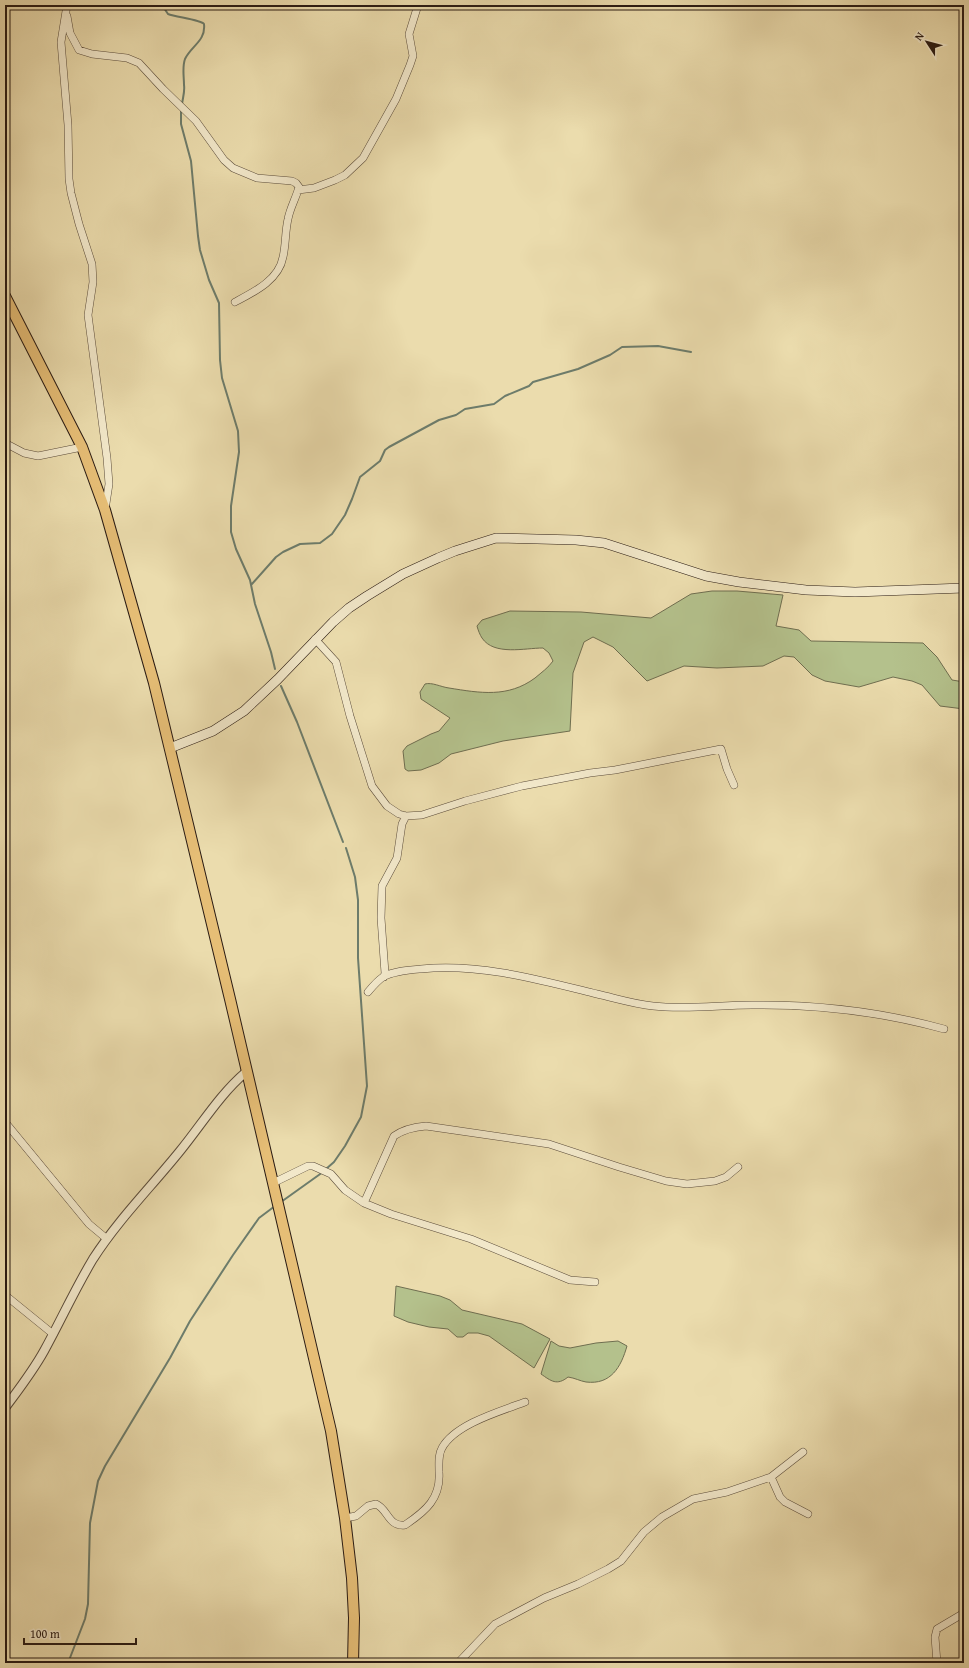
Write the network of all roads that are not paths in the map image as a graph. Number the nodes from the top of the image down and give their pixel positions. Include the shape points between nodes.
1 (418, 5) edge
2 (67, 8) edge
3 (298, 190) junction
4 (5, 296) edge
5 (235, 302) dead end
6 (5, 443) edge
7 (82, 447) junction
8 (105, 510) junction
9 (964, 588) edge
10 (315, 639) junction
11 (170, 748) junction
12 (734, 785) dead end
13 (406, 816) junction
14 (384, 977) junction
15 (368, 992) dead end
16 (944, 1029) dead end
17 (246, 1072) junction
18 (5, 1122) edge
19 (738, 1167) dead end
20 (274, 1188) junction
21 (364, 1203) junction
22 (107, 1239) junction
23 (595, 1282) dead end
24 (5, 1295) edge
25 (53, 1334) junction
26 (525, 1402) dead end
27 (5, 1408) edge
28 (803, 1452) dead end
29 (771, 1477) junction
30 (808, 1514) dead end
31 (345, 1518) junction
32 (964, 1613) edge
33 (353, 1663) edge
34 (458, 1663) edge
35 (937, 1663) edge

1 - 3 street via 410,34 413,56 410,65 393,104 363,158 345,175 335,180 314,188
2 - 3 street via 70,33 79,50 127,58 139,63 196,121 224,160 233,168 257,178 292,181 296,183
2 - 8 street via 61,42 68,124 69,179 93,272 88,315 107,458 109,484
3 - 5 street via 289,213 281,265 271,279
4 - 7 main road
6 - 7 street via 24,453 38,456
7 - 8 main road
8 - 11 main road
9 - 10 main road via 855,592 806,590 706,576 604,543 502,537 455,551 403,574 349,608
10 - 11 main road via 244,711 213,731
10 - 13 street via 336,662 372,786 387,806
11 - 17 main road
12 - 13 street via 720,748 522,786 422,815
13 - 14 street via 402,824 397,858 382,886 380,918
14 - 15 street
14 - 16 street via 394,973 435,967 480,969 651,1006 804,1006 895,1017
17 - 20 main road
17 - 22 street via 233,1083
18 - 22 street via 90,1224
19 - 21 street via 715,1181 688,1184 666,1181 549,1144 426,1126 412,1127 394,1136
20 - 21 street via 308,1166 331,1174 345,1190
20 - 31 main road via 323,1391
21 - 23 street via 471,1239 570,1280
22 - 25 street via 84,1275
24 - 25 street
25 - 27 street via 30,1374
26 - 31 street via 490,1415 449,1438 439,1454 438,1491 426,1509 405,1526 396,1525 376,1504 368,1506 356,1516
28 - 29 street
29 - 30 street via 780,1497
29 - 34 street via 726,1492 694,1499 662,1516 644,1532 621,1561 495,1624
31 - 33 main road via 352,1578
32 - 35 street via 937,1629

